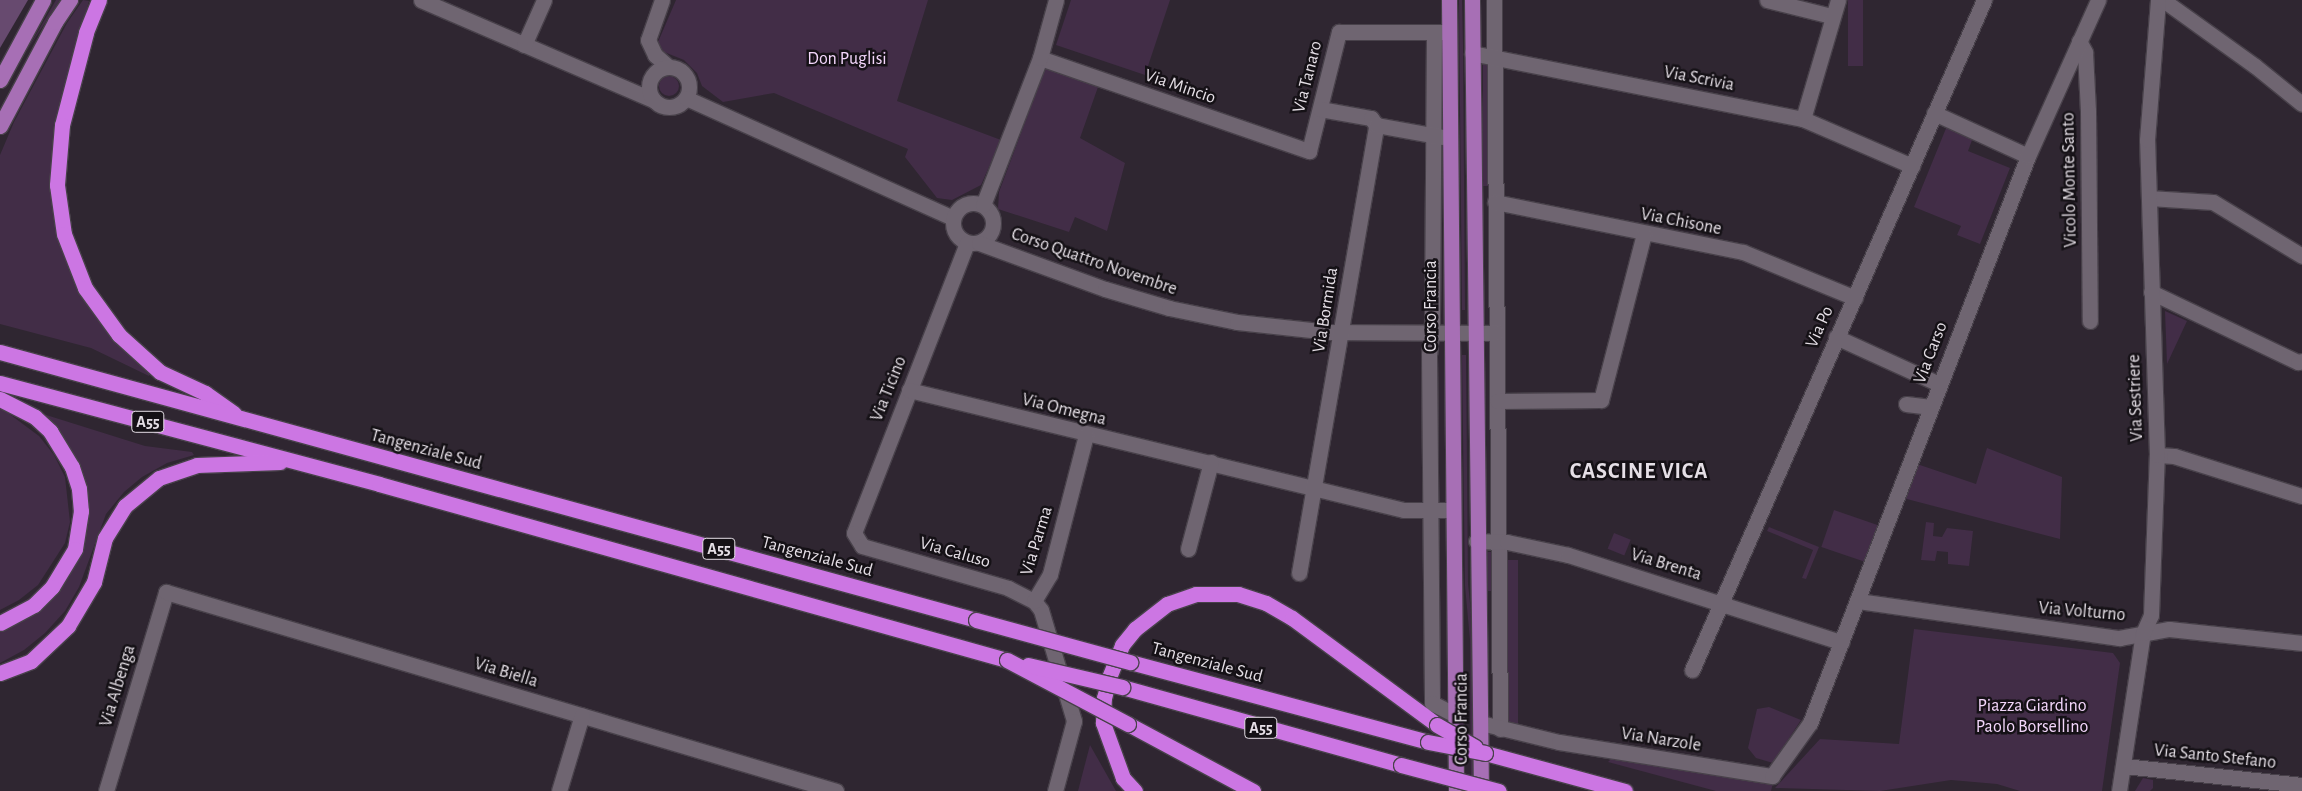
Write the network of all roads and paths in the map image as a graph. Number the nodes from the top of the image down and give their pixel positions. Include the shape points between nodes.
1 (43, 0) edge
2 (70, 0) edge
3 (99, 0) edge
4 (422, 0) edge
5 (544, 0) edge
6 (662, 0) edge
7 (1056, 0) edge
8 (1449, 0) edge
9 (1472, 0) edge
10 (1494, 0) edge
11 (1767, 0) edge
12 (1838, 0) edge
13 (1984, 0) edge
14 (2098, 0) edge
15 (2158, 0) edge
16 (2163, 0) edge
17 (1831, 16) junction
18 (1434, 32) junction
19 (1450, 32) junction
20 (2079, 41) junction
21 (524, 45) junction
22 (1472, 53) junction
23 (1040, 58) junction
24 (1494, 58) junction
25 (669, 67) junction
26 (0, 80) edge
27 (649, 83) junction
28 (615, 85) junction
29 (686, 98) junction
30 (653, 100) junction
31 (2302, 104) edge
32 (1320, 109) junction
33 (1934, 113) junction
34 (1803, 119) junction
35 (1376, 125) junction
36 (0, 126) edge
37 (1435, 135) junction
38 (1450, 139) junction
39 (1309, 151) joint
40 (2028, 156) junction
41 (1912, 166) junction
42 (1474, 197) junction
43 (2149, 198) junction
44 (1495, 200) junction
45 (983, 205) junction
46 (953, 218) junction
47 (1644, 234) junction
48 (973, 243) junction
49 (2302, 256) edge
50 (2151, 292) junction
51 (1854, 298) junction
52 (2090, 321) dead end
53 (1342, 332) junction
54 (1432, 332) junction
55 (1450, 333) junction
56 (1474, 333) junction
57 (1496, 333) junction
58 (1836, 337) junction
59 (0, 352) edge
60 (2302, 361) edge
61 (0, 383) edge
62 (1939, 384) junction
63 (909, 390) junction
64 (0, 399) edge
65 (1497, 401) junction
66 (1906, 404) dead end
67 (1931, 407) junction
68 (246, 420) junction
69 (1086, 434) junction
70 (2157, 455) junction
71 (295, 462) junction
72 (1211, 462) junction
73 (1316, 487) junction
74 (2302, 496) edge
75 (1431, 510) junction
76 (1452, 510) junction
77 (1476, 541) junction
78 (1499, 542) junction
79 (862, 546) joint
80 (1188, 549) dead end
81 (1298, 573) dead end
82 (166, 592) joint
83 (1034, 601) junction
84 (1858, 601) junction
85 (1722, 602) junction
86 (1431, 611) junction
87 (1454, 611) junction
88 (0, 623) edge
89 (2143, 633) junction
90 (1841, 642) junction
91 (2302, 643) edge
92 (1007, 660) junction
93 (1692, 670) dead end
94 (0, 673) edge
95 (1456, 714) junction
96 (582, 715) junction
97 (1810, 723) joint
98 (1481, 724) junction
99 (1500, 729) junction
100 (1485, 753) junction
101 (2124, 766) junction
102 (2302, 785) edge
103 (106, 791) edge
104 (559, 791) edge
105 (836, 791) edge
106 (1055, 791) edge
107 (1135, 791) edge
108 (1252, 791) edge
109 (1456, 791) edge
110 (1481, 791) edge
111 (1499, 791) edge
112 (1625, 791) edge
113 (2119, 791) edge

1 - 26 main road
2 - 36 main road
3 - 68 highway via 86,33 62,126 57,185 64,234 85,288 124,340 160,372 205,392
4 - 21 street
5 - 21 street
6 - 25 street via 648,40 655,55
7 - 23 street
8 - 19 main road, Corso Francia
9 - 22 main road, Corso Francia
10 - 24 street
11 - 17 street
12 - 17 street
13 - 33 street, Via Po
14 - 20 street, Via Carso
15 - 43 street, Via Sestriere via 2149,92
16 - 31 street via 2256,66
17 - 34 street
18 - 19 street, Via Tanaro
18 - 32 street, Via Tanaro via 1339,32
18 - 37 street, Corso Francia
19 - 38 main road, Corso Francia
20 - 40 street, Via Carso
20 - 52 street, Vicolo Monte Santo via 2085,52 2088,111
21 - 28 street
22 - 24 street, Via Scrivia
22 - 42 main road, Corso Francia
23 - 39 street, Via Mincio
23 - 45 street
24 - 34 street, Via Scrivia
24 - 44 street
25 - 27 street via 656,71
25 - 29 street via 685,75 689,86
27 - 28 street
27 - 30 street
28 - 30 street
29 - 30 street via 670,107
29 - 46 street
32 - 35 street via 1371,118
32 - 39 street, Via Tanaro
33 - 40 street
33 - 41 street, Via Po
34 - 41 street, Via Scrivia
35 - 37 street
35 - 53 street, Via Bormida
37 - 38 street
37 - 54 street, Corso Francia
38 - 55 main road, Corso Francia
40 - 62 street, Via Carso
41 - 51 street, Via Po
42 - 44 street
42 - 56 main road, Corso Francia
43 - 49 street via 2213,202
43 - 50 street, Via Sestriere
44 - 47 street, Via Chisone
44 - 57 street
45 - 46 street via 965,204
45 - 48 street via 993,222 990,235
46 - 48 street via 954,230
47 - 51 street, Via Chisone via 1743,252
47 - 65 street via 1601,400
48 - 53 street, Corso Quattro Novembre via 1169,308 1264,326
48 - 63 street, Via Ticino
50 - 60 street via 2298,362
50 - 70 street, Via Sestriere
51 - 58 street, Via Po
53 - 54 street, Corso Quattro Novembre
53 - 73 street, Via Bormida
54 - 55 street, Corso Quattro Novembre
54 - 75 street, Corso Francia via 1429,354
55 - 56 street, Corso Quattro Novembre
55 - 76 main road, Corso Francia
56 - 57 street, Corso Quattro Novembre
56 - 77 main road, Corso Francia
57 - 65 street
58 - 62 street
58 - 85 street, Via Po
59 - 68 highway, Tangenziale Sud / A55
61 - 71 highway, A55
62 - 67 street, Via Carso
63 - 69 street, Via Omegna
63 - 79 street, Via Ticino via 855,524 854,533
64 - 88 highway via 35,417 61,446 77,482 81,511 75,549 52,588 34,605
65 - 78 street
66 - 67 street
67 - 84 street, Via Carso
68 - 100 highway, Tangenziale Sud / A55, bridge via 1130,662 1406,736
69 - 72 street, Via Omegna
69 - 83 street, Via Parma via 1050,574
70 - 74 street via 2174,456
70 - 89 street, Via Sestriere via 2151,615
71 - 92 highway, A55
71 - 94 highway via 197,465 159,478 125,506 105,538 94,582 68,626 31,661
72 - 73 street, Via Omegna
72 - 80 street
73 - 75 street, Via Omegna via 1404,510
73 - 81 street, Via Bormida
75 - 76 street, Via Omegna
75 - 86 street, Corso Francia
76 - 87 main road, Corso Francia
77 - 78 street, Via Brenta
77 - 98 main road, Corso Francia
78 - 85 street, Via Brenta via 1568,555
78 - 99 street
79 - 83 street, Via Caluso via 1008,588
82 - 96 street, Via Biella
82 - 103 street, Via Albenga
83 - 106 street, Via Parma via 1041,610 1072,711 1072,731
84 - 89 street, Via Volturno via 2119,638
84 - 90 street, Via Carso
85 - 90 street, Via Brenta
85 - 93 street, Via Po
86 - 87 street
86 - 95 street, Corso Francia via 1432,703
87 - 95 main road, Corso Francia
89 - 91 street, Via Volturno via 2169,629
89 - 101 street, Via Sestriere
90 - 97 street, Via Carso
92 - 108 highway, bridge
92 - 111 highway, A55, bridge via 1122,687
95 - 109 main road, Corso Francia
96 - 104 street
96 - 105 street, Via Biella
97 - 99 street, Via Narzole via 1772,776 1559,742
98 - 99 street, Via Narzole
98 - 110 main road, Corso Francia
100 - 107 highway, bridge via 1409,707 1292,618 1266,603 1222,592 1185,597 1152,613 1122,645 1104,698 1103,723 1123,778
100 - 112 highway, Tangenziale Sud / A55
101 - 102 street, Via Santo Stefano
101 - 113 street, Via Sestriere

